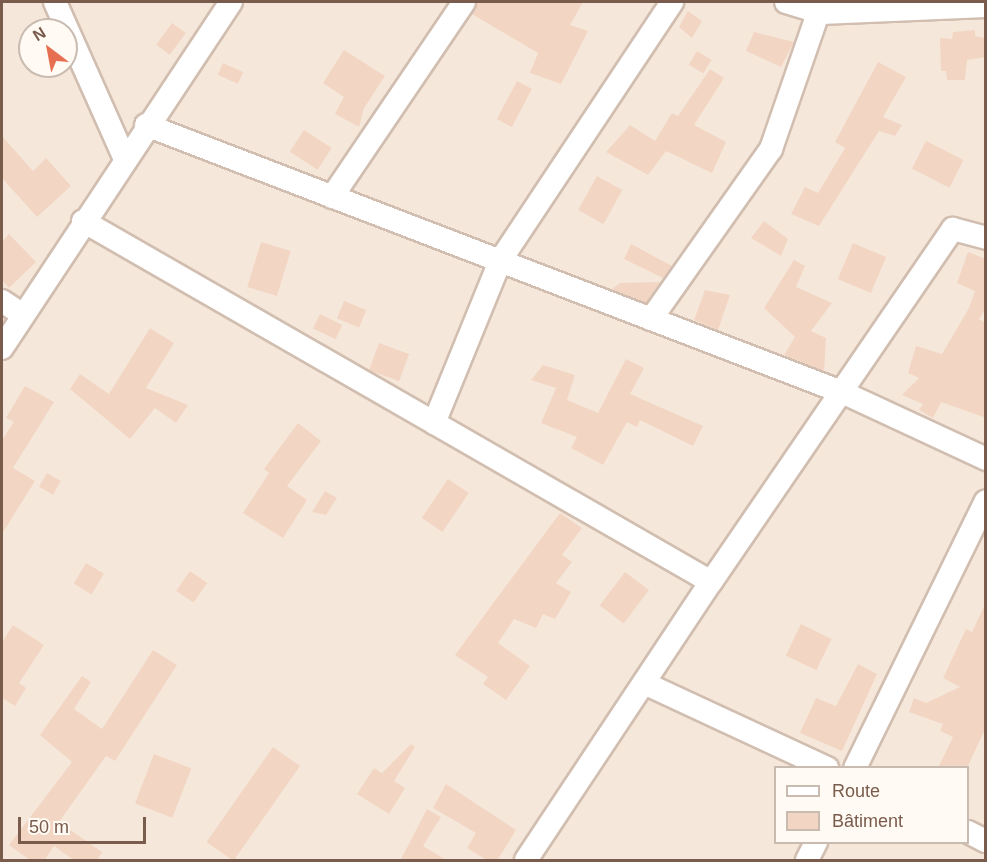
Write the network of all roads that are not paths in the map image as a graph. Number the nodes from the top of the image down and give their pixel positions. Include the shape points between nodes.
1 (56, 2) edge
2 (231, 2) edge
3 (464, 2) edge
4 (672, 2) edge
5 (786, 2) edge
6 (986, 6) edge
7 (822, 7) edge
8 (146, 125) junction
9 (124, 157) junction
10 (332, 197) junction
11 (83, 222) junction
12 (986, 238) edge
13 (500, 261) junction
14 (2, 301) edge
15 (23, 315) junction
16 (651, 319) junction
17 (2, 348) edge
18 (844, 393) junction
19 (434, 423) junction
20 (986, 459) edge
21 (986, 501) edge
22 (711, 582) junction
23 (644, 683) junction
24 (823, 766) edge
25 (856, 766) edge
26 (969, 832) edge
27 (986, 841) edge
28 (816, 844) edge
29 (526, 861) edge
30 (807, 861) edge

1 - 9 street
2 - 8 street
3 - 10 street
4 - 13 street
5 - 7 street
6 - 7 street
7 - 16 street via 771,149
8 - 9 street
8 - 10 street
9 - 11 street
10 - 13 street
11 - 15 street
11 - 19 street
12 - 18 street via 953,229
13 - 16 street
13 - 19 street
14 - 15 street
15 - 17 street
16 - 18 street
18 - 20 street
18 - 22 street
19 - 22 street
21 - 25 street
22 - 23 street
23 - 24 street
23 - 29 street
26 - 27 street
28 - 30 street

